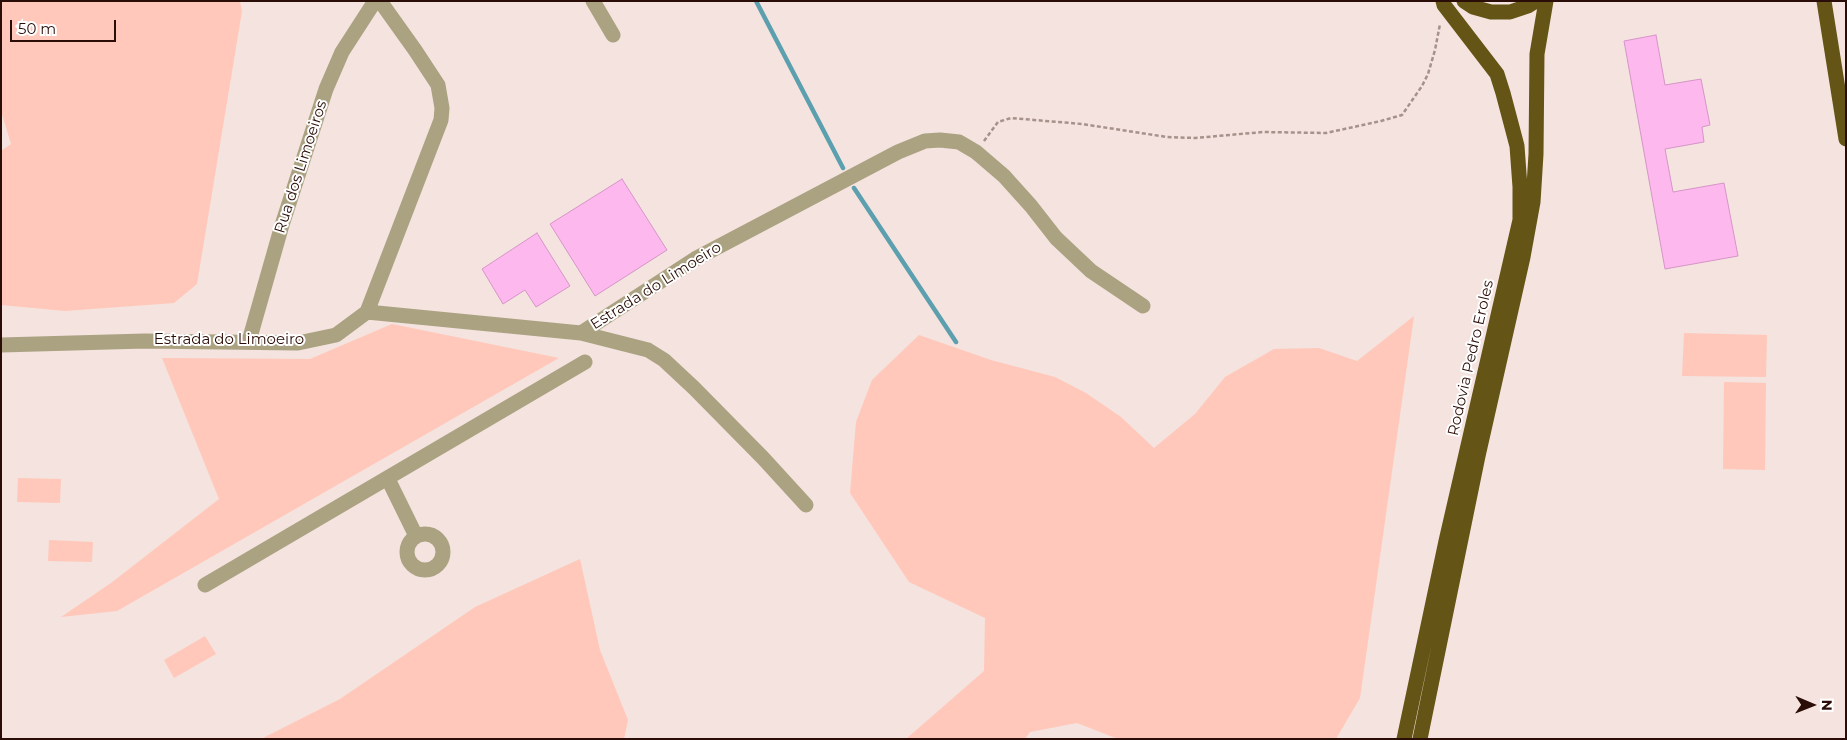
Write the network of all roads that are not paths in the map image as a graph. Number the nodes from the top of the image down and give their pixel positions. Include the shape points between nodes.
1 (374, 1) edge
2 (380, 1) edge
3 (593, 1) edge
4 (1464, 1) edge
5 (1536, 1) edge
6 (1546, 1) edge
7 (1824, 1) edge
8 (1444, 3) edge
9 (613, 36) dead end
10 (1846, 139) edge
11 (1143, 306) dead end
12 (367, 312) junction
13 (581, 333) junction
14 (249, 341) junction
15 (1, 345) edge
16 (585, 362) dead end
17 (388, 479) junction
18 (806, 505) dead end
19 (416, 536) dead end
20 (205, 584) dead end
21 (1404, 739) edge
22 (1420, 739) edge

1 - 14 street, Rua dos Limoeiros via 342,52 326,88
2 - 12 street via 438,85 442,108 441,120
3 - 9 street
4 - 5 highway via 1491,12 1510,12
6 - 22 highway, Rodovia Pedro Eroles via 1537,54 1536,154 1531,211
7 - 10 highway
8 - 21 highway, Rodovia Pedro Eroles via 1496,74 1504,93 1517,146 1520,220
11 - 13 street, Estrada do Limoeiro via 1091,271 1056,238 1004,176 976,152 959,142 940,140 898,152 695,259
12 - 13 street, Estrada do Limoeiro
12 - 14 street, Estrada do Limoeiro via 336,335 298,343
13 - 18 street via 648,350 664,360
14 - 15 street, Estrada do Limoeiro
16 - 17 street
17 - 19 street
17 - 20 street

